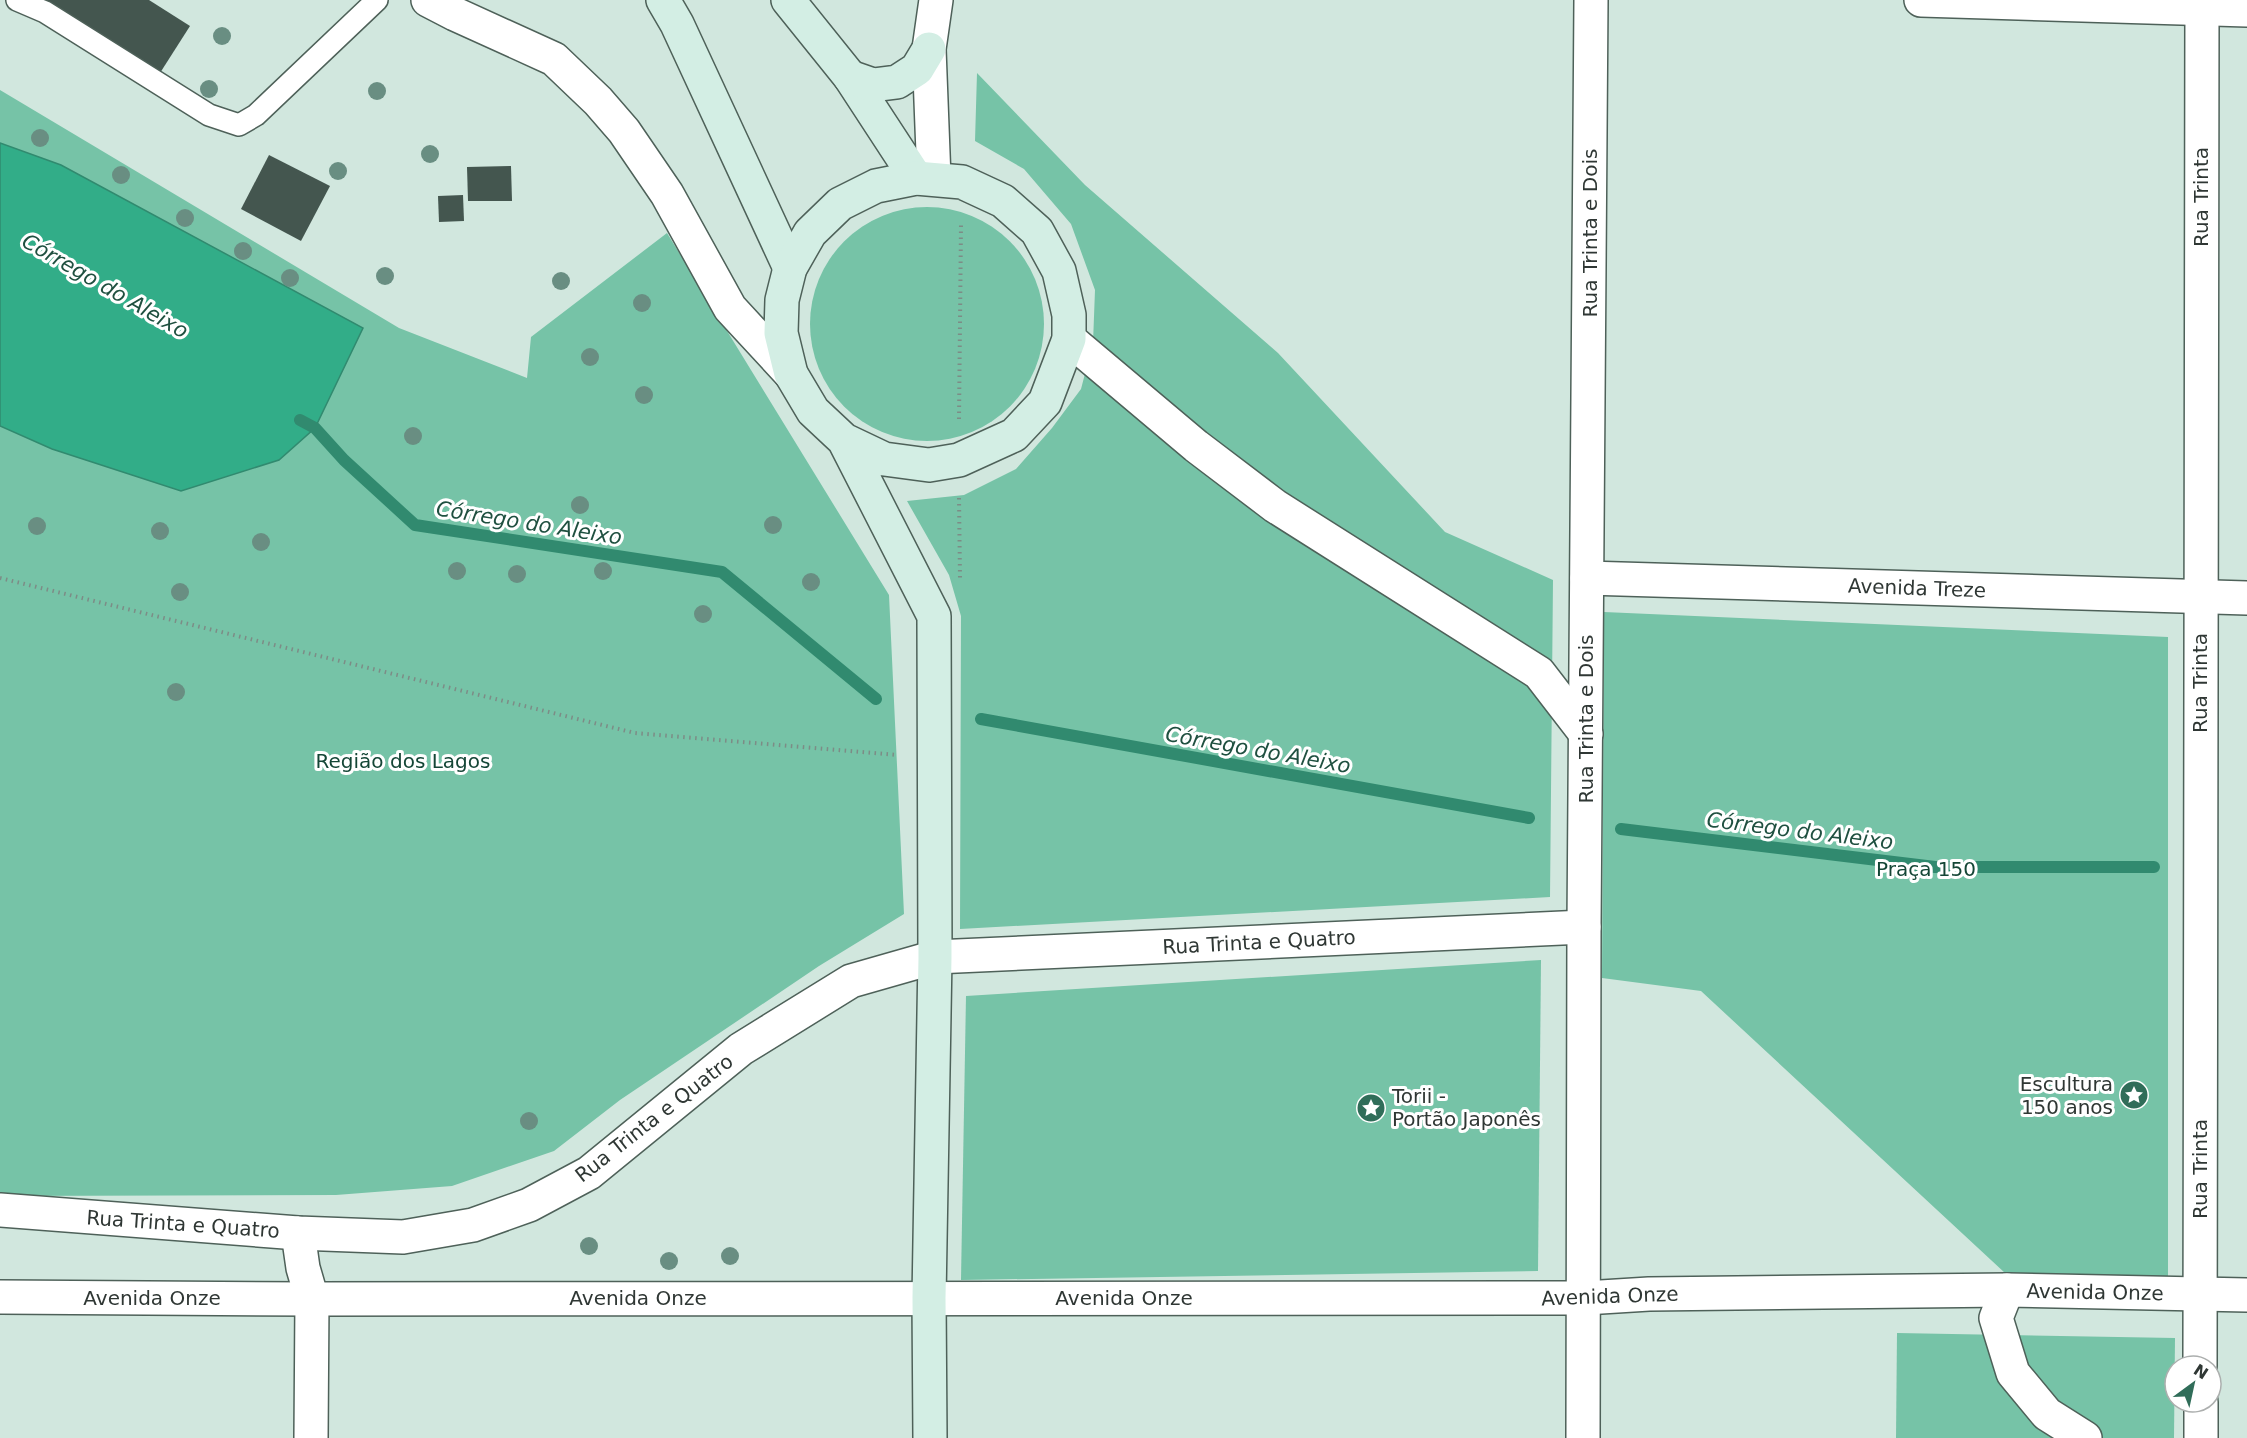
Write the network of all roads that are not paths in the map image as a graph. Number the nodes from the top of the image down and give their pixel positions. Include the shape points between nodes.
1 (17, 0) edge
2 (377, 0) edge
3 (428, 0) edge
4 (663, 0) edge
5 (788, 0) edge
6 (936, 0) edge
7 (1591, 0) edge
8 (1921, 0) edge
9 (2202, 5) edge
10 (2247, 10) edge
11 (929, 48) junction
12 (850, 77) junction
13 (937, 180) junction
14 (790, 268) junction
15 (1069, 339) junction
16 (791, 374) junction
17 (844, 440) junction
18 (1587, 578) junction
19 (2200, 597) junction
20 (2247, 598) edge
21 (1586, 734) junction
22 (1584, 927) junction
23 (934, 957) junction
24 (0, 1210) edge
25 (298, 1233) junction
26 (2007, 1290) junction
27 (2200, 1294) junction
28 (2247, 1295) edge
29 (0, 1297) edge
30 (929, 1298) junction
31 (1585, 1298) junction
32 (312, 1299) junction
33 (2200, 1354) edge
34 (2201, 1414) edge
35 (311, 1438) edge
36 (930, 1438) edge
37 (1583, 1438) edge
38 (2085, 1438) edge
39 (2201, 1438) edge

1 - 2 lane via 45,12 209,115 238,125 256,115
3 - 16 street via 554,59 598,101 624,130 667,194 730,308
4 - 14 main road
5 - 12 main road
6 - 11 street
7 - 18 street, Rua Trinta e Dois
8 - 9 street
9 - 10 street
9 - 19 street, Rua Trinta
11 - 12 main road via 917,69 897,82 873,84
11 - 13 street
12 - 13 main road
13 - 14 main road via 876,186 840,204 810,233
13 - 15 main road via 1003,201 1037,231 1059,271 1069,315
14 - 16 main road via 782,300 781,333
15 - 17 main road via 1045,402 1014,435 959,460 929,465 884,459
15 - 21 street via 1196,446 1275,506 1539,673
16 - 17 main road via 813,411
17 - 23 main road via 934,616
18 - 19 street, Avenida Treze
18 - 21 street, Rua Trinta e Dois
19 - 20 street, Avenida Treze
19 - 27 street, Rua Trinta
21 - 22 street, Rua Trinta e Dois
22 - 23 street, Rua Trinta e Quatro
22 - 31 street, Rua Trinta e Dois
23 - 25 street, Rua Trinta e Quatro via 851,981 741,1049 589,1173 529,1205 473,1225 403,1237
23 - 30 main road
24 - 25 street, Rua Trinta e Quatro
25 - 32 street
26 - 27 street, Avenida Onze
26 - 31 street, Avenida Onze
26 - 38 street via 1996,1318 2013,1373 2048,1414
27 - 28 street, Avenida Onze
27 - 33 street, Rua Trinta
29 - 32 street, Avenida Onze
30 - 31 street, Avenida Onze
30 - 32 street, Avenida Onze
30 - 36 main road
31 - 37 street, Rua Trinta e Dois
32 - 35 street
34 - 39 street

